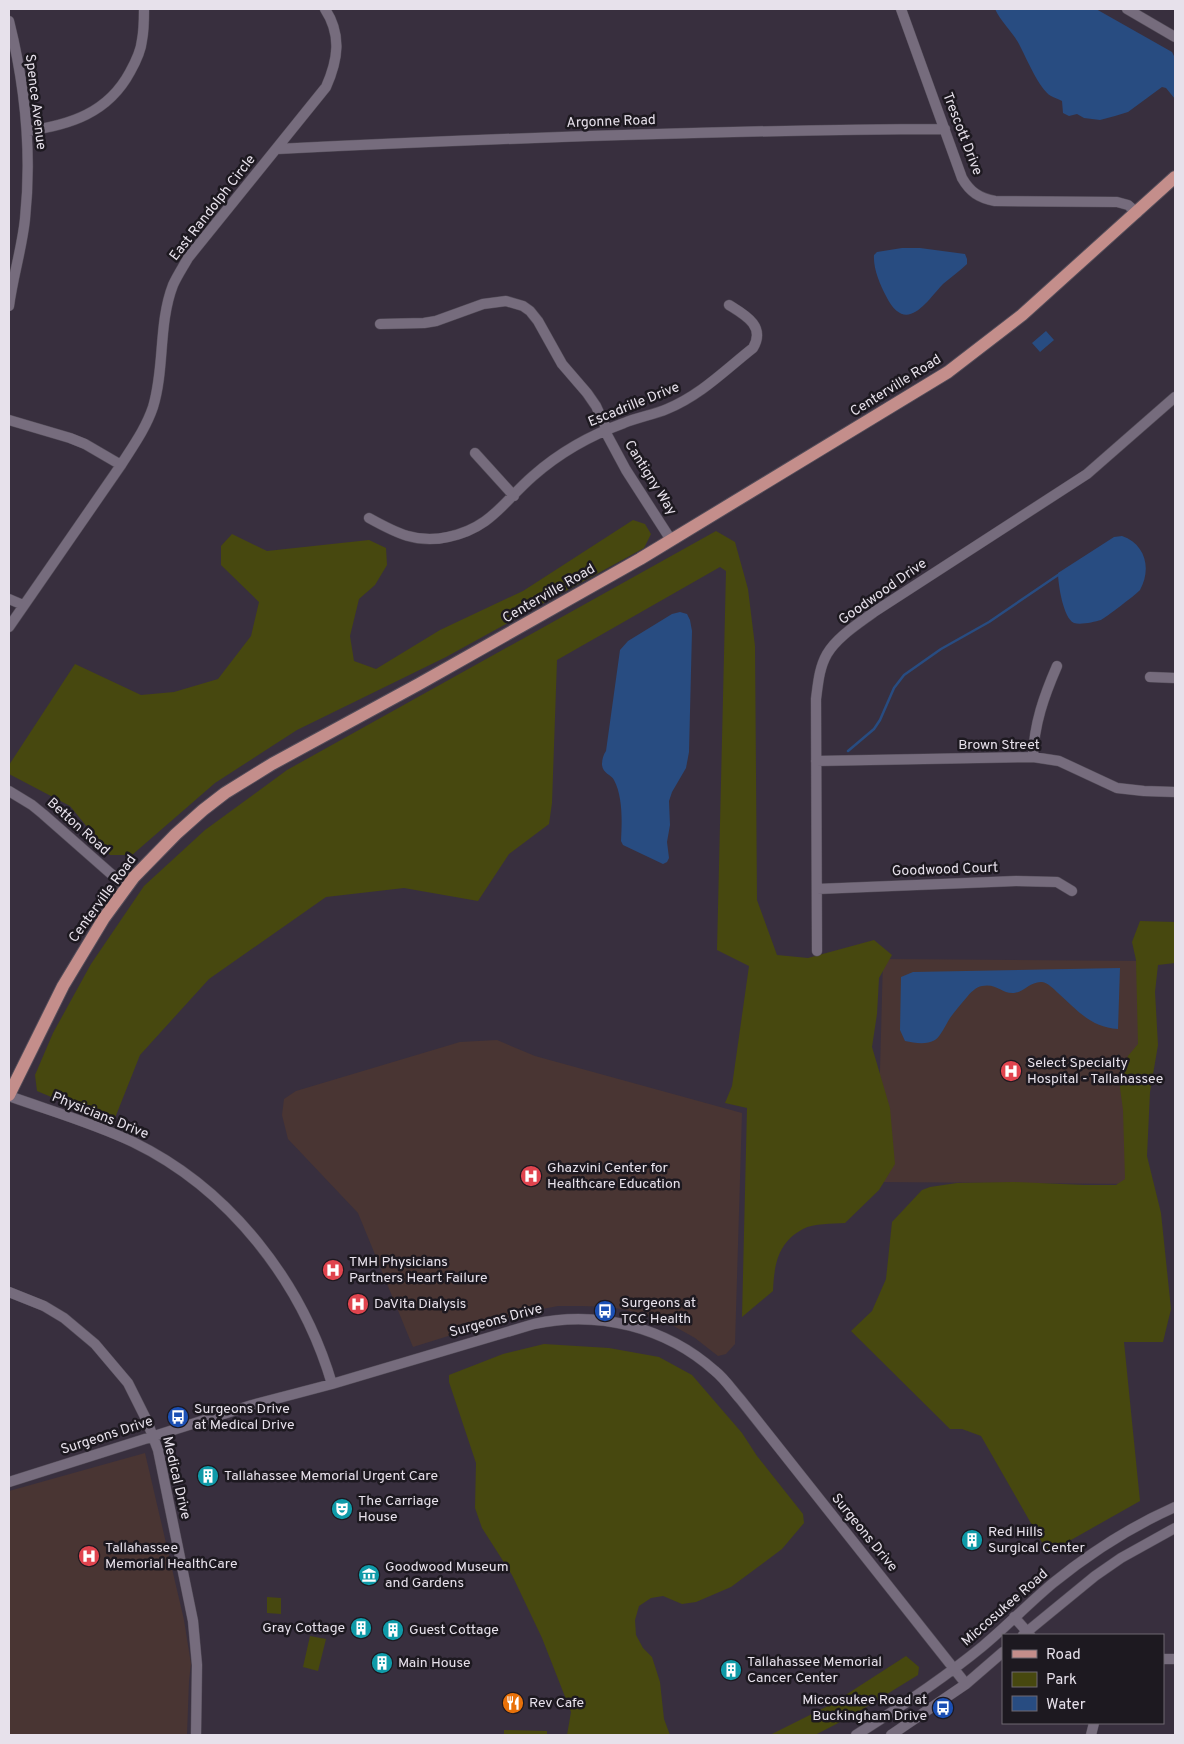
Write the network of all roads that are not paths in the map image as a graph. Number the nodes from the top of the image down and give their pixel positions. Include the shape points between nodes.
1 (144, 9) edge
2 (326, 9) edge
3 (901, 9) edge
4 (1127, 9) edge
5 (9, 21) edge
6 (1175, 37) edge
7 (945, 129) junction
8 (27, 131) junction
9 (277, 149) junction
10 (1175, 178) edge
11 (1137, 213) junction
12 (9, 306) edge
13 (729, 306) dead end
14 (380, 324) dead end
15 (1175, 397) edge
16 (9, 419) edge
17 (606, 430) junction
18 (475, 453) dead end
19 (121, 465) junction
20 (514, 496) junction
21 (370, 518) dead end
22 (671, 540) junction
23 (9, 600) edge
24 (23, 605) junction
25 (9, 627) edge
26 (1057, 666) dead end
27 (1150, 677) dead end
28 (1175, 678) edge
29 (1033, 757) junction
30 (816, 761) junction
31 (9, 791) edge
32 (1175, 792) edge
33 (126, 888) junction
34 (817, 889) junction
35 (1072, 891) dead end
36 (817, 951) dead end
37 (9, 1096) edge
38 (9, 1292) edge
39 (332, 1384) junction
40 (153, 1436) junction
41 (9, 1482) edge
42 (1175, 1507) edge
43 (1175, 1528) edge
44 (1014, 1617) junction
45 (1027, 1634) edge
46 (1002, 1653) edge
47 (954, 1669) junction
48 (966, 1684) junction
49 (896, 1734) edge
50 (196, 1735) edge
51 (856, 1735) edge

1 - 8 street via 138,54 117,93 107,103 75,120
2 - 9 street, East Randolph Circle via 335,33 334,70 326,87
3 - 7 street, Trescott Drive
4 - 6 street
5 - 8 street, Spence Avenue via 20,71
7 - 9 street, Argonne Road via 780,130
7 - 11 street, Trescott Drive via 968,189 986,200 1117,202 1128,205
8 - 12 street, Spence Avenue via 25,219
9 - 19 street, East Randolph Circle via 188,258 178,276 168,302 152,408 138,440
10 - 11 main road, Centerville Road
11 - 22 main road, Centerville Road via 1029,310 948,372
13 - 17 street, Escadrille Drive via 750,319 757,331 753,348 696,394 667,410
14 - 17 street, Cantigny Way via 436,321 483,304 506,301 523,306 530,311 562,364 596,406
15 - 30 street, Goodwood Drive via 1087,474 874,612 838,641 827,653 818,680
16 - 19 street via 85,444
17 - 20 street, Escadrille Drive via 558,456 531,477
17 - 22 street, Cantigny Way via 626,470
18 - 20 street
19 - 24 street, East Randolph Circle
20 - 21 street, Escadrille Drive via 480,526 448,537 410,537 395,533
22 - 33 main road, Centerville Road via 244,781 176,834
23 - 24 street
24 - 25 street, East Randolph Circle
26 - 29 street via 1041,704
27 - 28 street
29 - 30 street, Brown Street
29 - 32 street, Brown Street via 1060,761 1117,788
30 - 34 street, Goodwood Drive
31 - 33 street, Betton Road via 43,814
33 - 37 main road, Centerville Road via 66,980
34 - 35 street, Goodwood Court via 1016,881 1056,882
34 - 36 street, Goodwood Drive
37 - 39 street, Physicians Drive via 134,1142 207,1191 248,1230 281,1274 314,1334
38 - 40 street, Medical Drive via 64,1318 95,1344 128,1383
39 - 40 street, Surgeons Drive
39 - 47 street, Surgeons Drive via 551,1320 597,1319 656,1333 696,1356 716,1372 741,1400
40 - 41 street, Surgeons Drive
40 - 50 street, Medical Drive via 193,1621 197,1665
42 - 44 street, Miccosukee Road via 1108,1544
43 - 45 street via 1095,1576
44 - 45 street
44 - 47 street, Miccosukee Road
46 - 48 street
47 - 48 street, Surgeons Drive
47 - 51 street, Miccosukee Road
48 - 49 street

